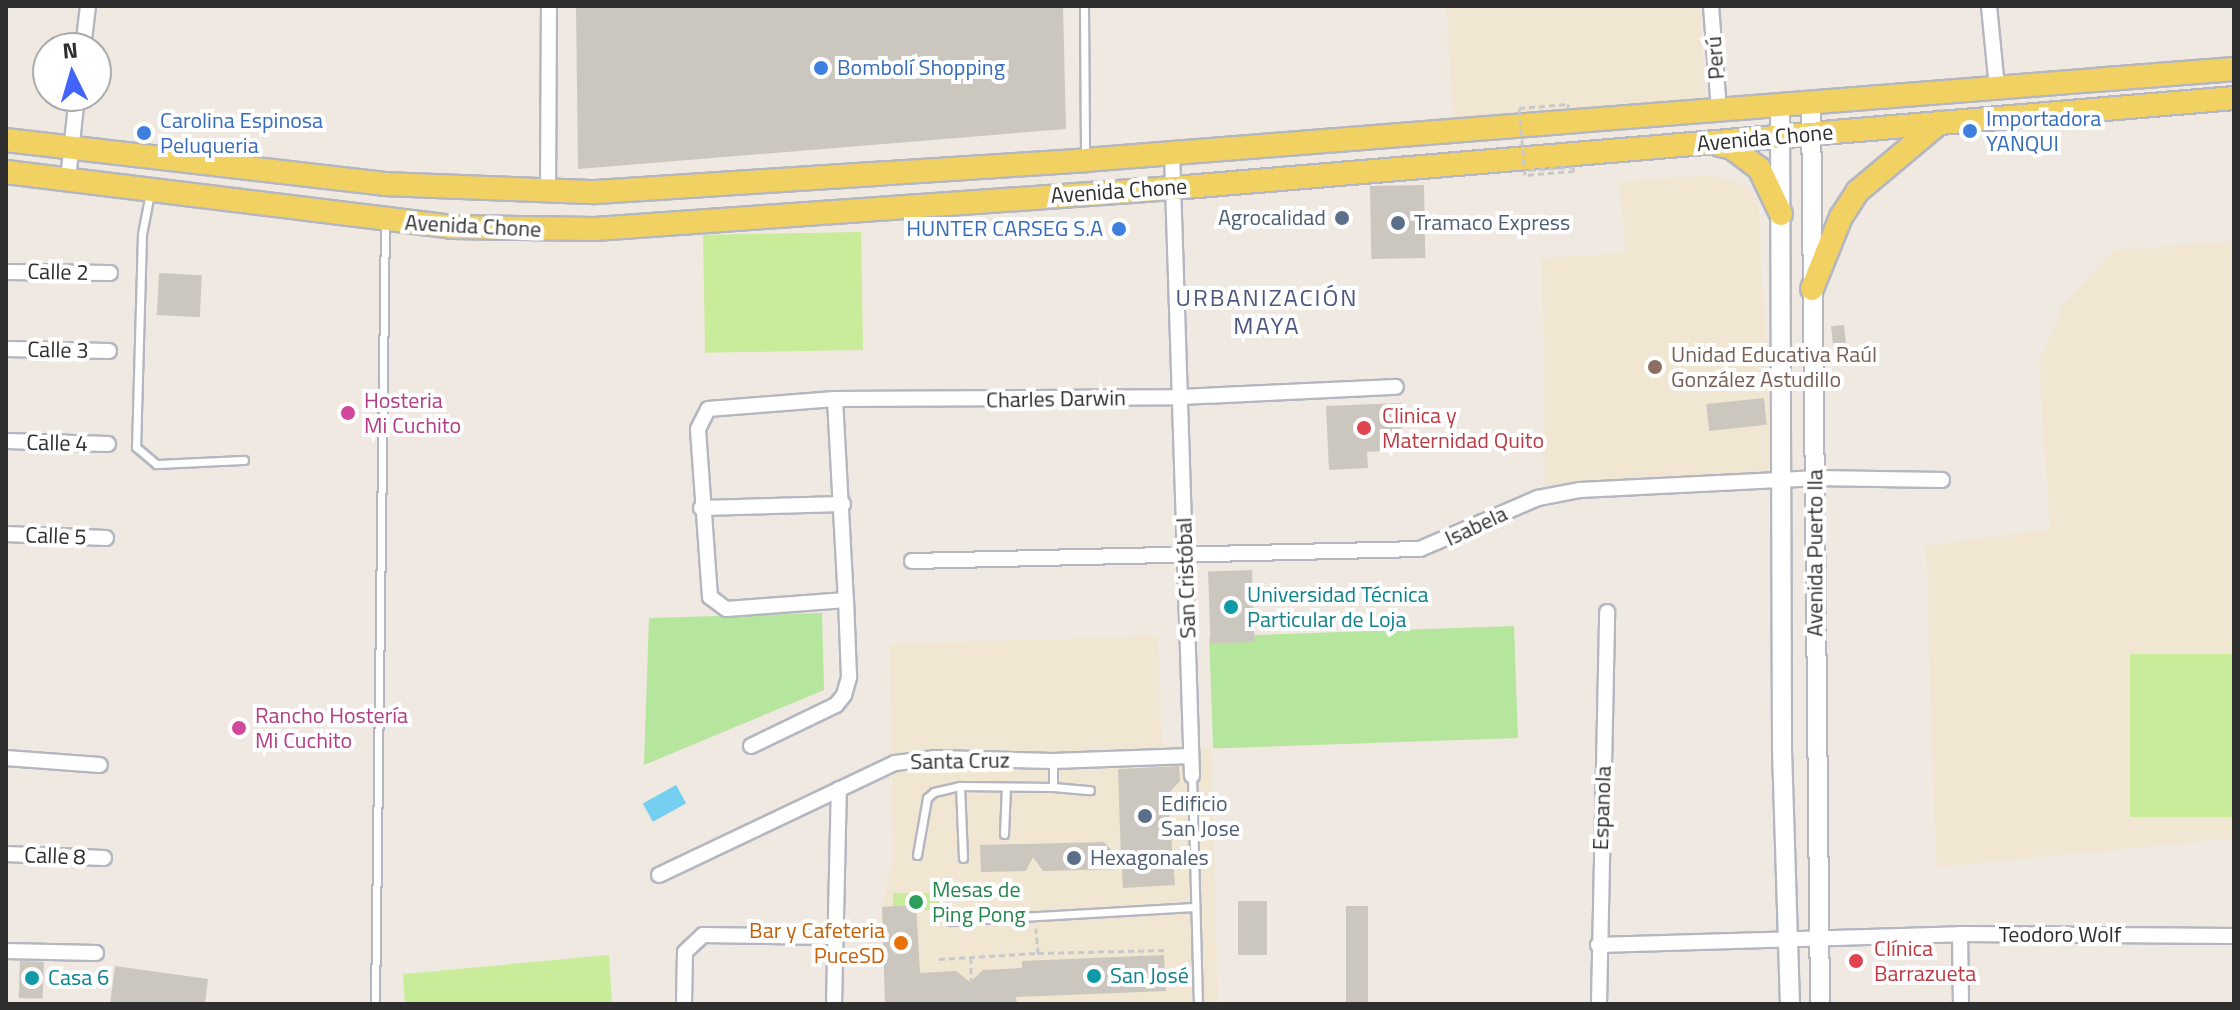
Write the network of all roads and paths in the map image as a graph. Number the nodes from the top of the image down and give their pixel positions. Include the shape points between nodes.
1 (88, 6) edge
2 (549, 6) edge
3 (1084, 6) edge
4 (1711, 6) edge
5 (1989, 6) edge
6 (85, 32) edge
7 (2234, 69) edge
8 (1997, 88) junction
9 (2234, 98) edge
10 (1811, 102) junction
11 (1780, 105) junction
12 (1568, 109) dead end
13 (1719, 110) junction
14 (75, 112) edge
15 (1939, 123) junction
16 (1811, 134) junction
17 (1780, 137) junction
18 (6, 140) edge
19 (1707, 143) junction
20 (71, 147) junction
21 (1172, 153) junction
22 (1085, 160) junction
23 (1529, 170) dead end
24 (6, 172) edge
25 (68, 179) junction
26 (1174, 188) junction
27 (150, 191) junction
28 (548, 192) junction
29 (1781, 214) junction
30 (386, 221) junction
31 (6, 272) edge
32 (110, 273) dead end
33 (1812, 289) junction
34 (6, 349) edge
35 (109, 351) dead end
36 (1396, 387) dead end
37 (1181, 397) junction
38 (835, 399) junction
39 (6, 441) edge
40 (108, 444) dead end
41 (244, 460) dead end
42 (1814, 478) junction
43 (1781, 479) junction
44 (1942, 480) dead end
45 (843, 504) junction
46 (701, 508) junction
47 (6, 534) edge
48 (106, 538) dead end
49 (1185, 556) junction
50 (912, 561) dead end
51 (846, 600) junction
52 (1607, 612) dead end
53 (751, 746) dead end
54 (1191, 756) junction
55 (6, 758) edge
56 (1053, 761) junction
57 (100, 765) dead end
58 (1192, 776) joint
59 (960, 786) junction
60 (1006, 787) junction
61 (1053, 787) junction
62 (839, 789) junction
63 (1090, 790) dead end
64 (1004, 834) dead end
65 (6, 854) edge
66 (917, 855) dead end
67 (104, 858) dead end
68 (963, 858) dead end
69 (659, 875) dead end
70 (1195, 907) junction
71 (1035, 917) junction
72 (951, 921) dead end
73 (1960, 934) junction
74 (2234, 936) edge
75 (834, 937) junction
76 (1788, 939) junction
77 (1817, 940) junction
78 (1598, 945) junction
79 (1168, 950) dead end
80 (6, 951) edge
81 (96, 953) dead end
82 (1038, 953) junction
83 (971, 957) junction
84 (939, 959) dead end
85 (375, 1004) edge
86 (684, 1004) edge
87 (834, 1004) edge
88 (971, 1004) edge
89 (1198, 1004) edge
90 (1599, 1004) edge
91 (1790, 1004) edge
92 (1820, 1004) edge
93 (1961, 1004) edge

1 - 6 street
2 - 28 street
3 - 22 lane
4 - 13 street, Perú
5 - 8 street
7 - 8 main road, Avenida Chone
8 - 10 main road, Avenida Chone
9 - 15 main road, Avenida Chone
10 - 11 main road, Avenida Chone
10 - 16 street, Avenida Puerto Ila
11 - 13 main road, Avenida Chone
11 - 17 street, Avenida Puerto Ila
12 - 23 path, bridge via 1568,104 1519,108 1525,175 1574,171
13 - 21 main road, Avenida Chone
14 - 20 street
15 - 16 main road, Avenida Chone
15 - 33 main road via 1858,191 1841,217
16 - 17 main road, Avenida Chone
16 - 33 street, Avenida Puerto Ila
17 - 19 main road, Avenida Chone
17 - 29 street, Avenida Puerto Ila
18 - 20 main road, Avenida Chone
19 - 26 main road, Avenida Chone
19 - 29 main road via 1732,148 1759,168
20 - 25 street
20 - 28 main road, Avenida Chone via 384,184
21 - 22 main road, Avenida Chone
21 - 26 street, San Cristóbal
22 - 28 main road, Avenida Chone via 698,188
24 - 25 main road, Avenida Chone
25 - 27 main road, Avenida Chone
26 - 30 main road, Avenida Chone via 595,229
26 - 37 street, San Cristóbal
27 - 30 main road, Avenida Chone
27 - 41 lane via 142,234 136,447 156,464
29 - 43 street, Avenida Puerto Ila
30 - 85 lane
31 - 32 street, Calle 2
33 - 42 street, Avenida Puerto Ila
34 - 35 street, Calle 3
36 - 37 street, Charles Darwin
37 - 38 street, Charles Darwin
37 - 49 street, San Cristóbal
38 - 45 street
38 - 46 street, Charles Darwin via 716,405 698,429
39 - 40 street, Calle 4
42 - 43 street, Isabela
42 - 44 street, Isabela
42 - 77 street, Avenida Puerto Ila
43 - 49 street, Isabela via 1580,490 1538,498 1420,549
43 - 76 street, Avenida Puerto Ila
45 - 46 street
45 - 51 street
46 - 51 street via 707,587 717,604 726,609
47 - 48 street, Calle 5
49 - 50 street, Isabela
49 - 54 street, San Cristóbal
51 - 53 street via 849,677 844,695 836,705
52 - 78 street, Espanola
54 - 56 street, Santa Cruz
54 - 58 street, San Cristóbal
55 - 57 street
56 - 61 lane
56 - 62 street, Santa Cruz via 934,758 895,763
58 - 70 lane, San Cristóbal
59 - 60 lane
59 - 66 lane via 927,798
59 - 68 lane
60 - 61 lane
60 - 64 lane
61 - 63 lane
62 - 69 street, Santa Cruz
62 - 75 street
65 - 67 street, Calle 8
70 - 71 lane
70 - 89 lane, San Cristóbal
71 - 72 lane
71 - 82 path
73 - 74 street, Teodoro Wolf
73 - 77 street, Teodoro Wolf
73 - 93 street
75 - 86 street via 703,935 685,952
75 - 87 street
76 - 77 street, Teodoro Wolf
76 - 78 street, Teodoro Wolf
76 - 91 street, Avenida Puerto Ila
77 - 92 street, Avenida Puerto Ila
78 - 90 street, Espanola
79 - 82 path
80 - 81 street
82 - 83 path
83 - 84 path
83 - 88 path

